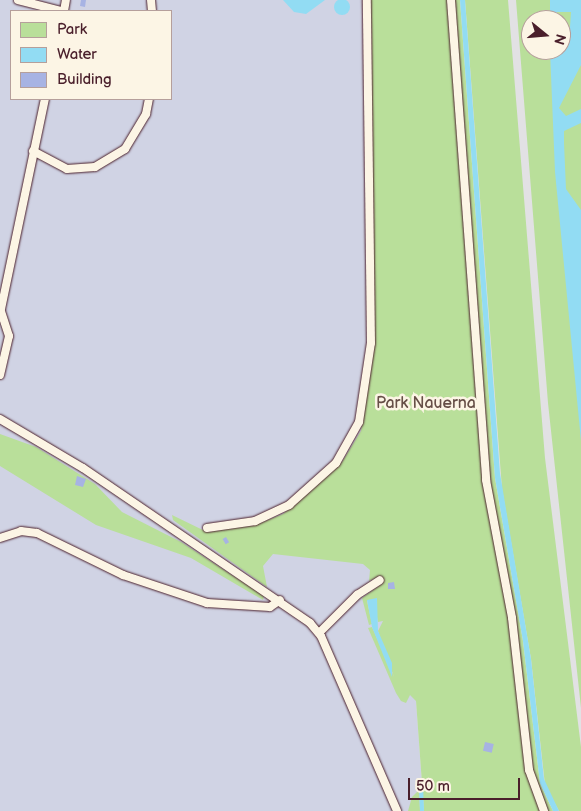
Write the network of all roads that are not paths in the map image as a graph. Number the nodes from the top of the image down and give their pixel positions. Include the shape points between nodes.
1 (18, 0) edge
2 (368, 0) edge
3 (451, 0) edge
4 (59, 10) edge
5 (45, 100) edge
6 (148, 100) edge
7 (33, 151) junction
8 (0, 312) edge
9 (0, 375) edge
10 (0, 419) edge
11 (207, 528) dead end
12 (0, 538) edge
13 (380, 580) dead end
14 (280, 600) junction
15 (319, 633) junction
16 (397, 811) edge
17 (544, 811) edge

1 - 4 lane
2 - 11 lane via 371,343 359,422 336,463 289,505 255,521
3 - 17 lane via 486,480 512,618 529,770
5 - 7 lane
6 - 7 lane via 146,114 125,150 95,167 58,166
7 - 8 lane
8 - 9 lane via 9,336
10 - 14 lane via 83,468
12 - 14 lane via 21,531 37,533 123,575 212,604 270,606
13 - 15 lane via 357,595
14 - 15 lane
15 - 16 lane

